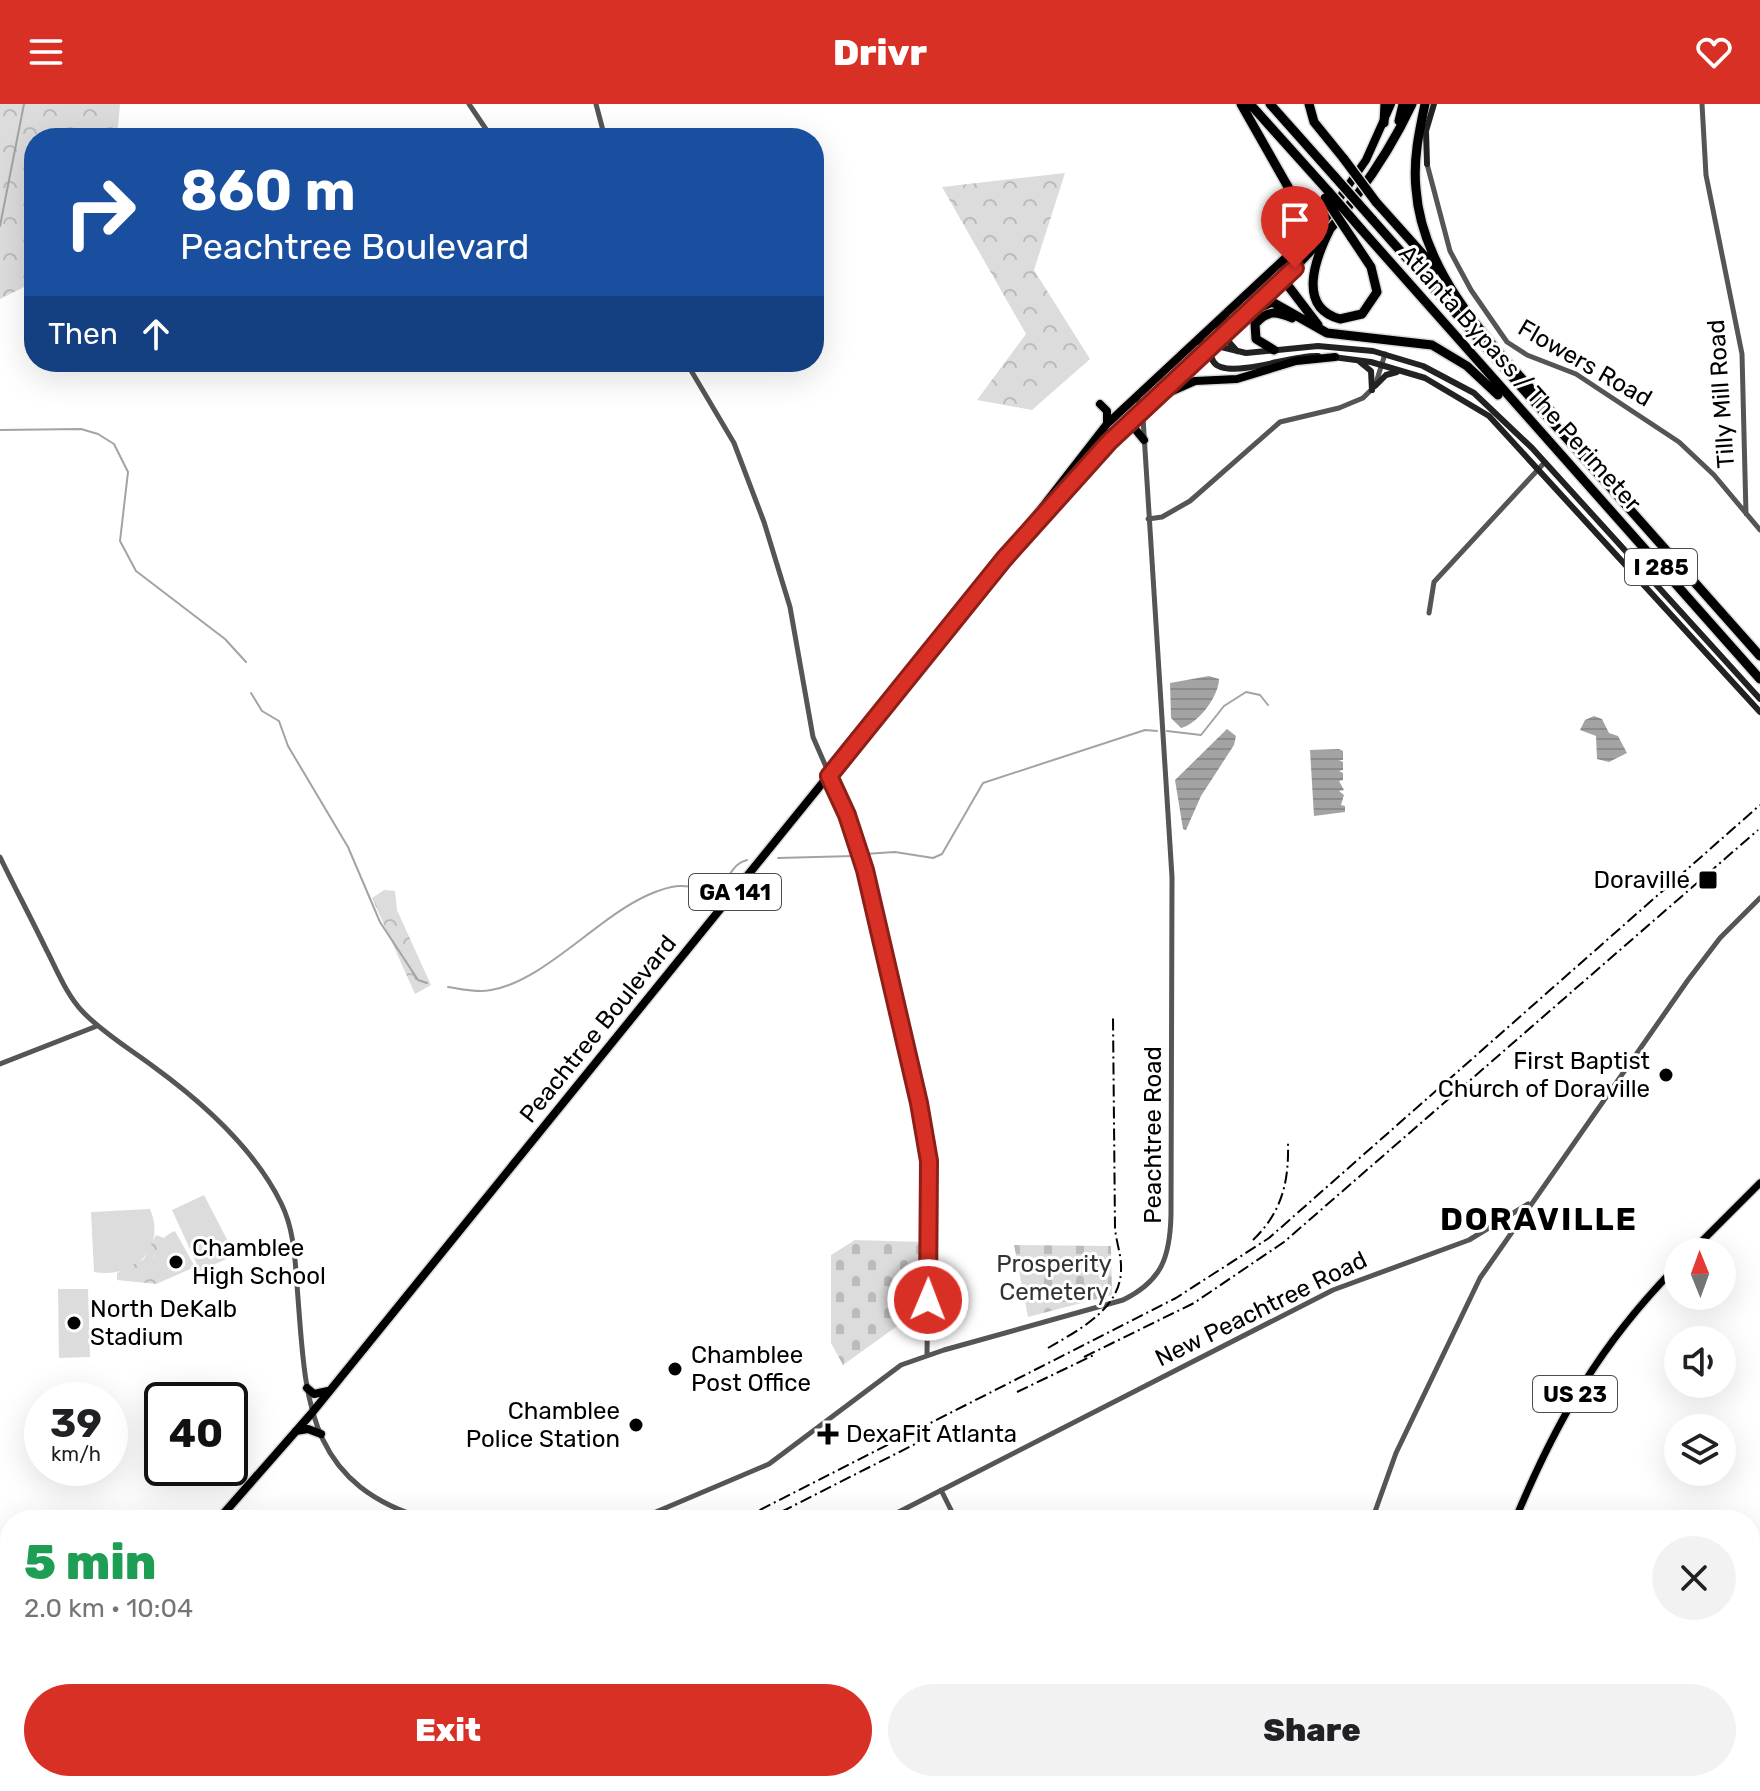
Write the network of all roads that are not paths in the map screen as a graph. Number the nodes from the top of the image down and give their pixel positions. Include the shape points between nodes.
1 (469, 104) edge
2 (596, 104) edge
3 (1241, 104) edge
4 (1250, 104) edge
5 (1270, 104) edge
6 (1309, 104) edge
7 (1388, 104) edge
8 (1403, 104) edge
9 (1412, 104) edge
10 (1425, 104) edge
11 (1434, 104) edge
12 (1702, 104) edge
13 (1384, 123) joint
14 (485, 128) edge
15 (602, 128) edge
16 (1393, 139) junction
17 (1427, 164) joint
18 (1327, 195) junction
19 (1328, 215) junction
20 (1330, 229) junction
21 (1296, 249) junction
22 (1284, 278) junction
23 (1447, 281) junction
24 (1246, 314) junction
25 (1226, 316) junction
26 (1231, 328) junction
27 (1317, 329) junction
28 (1350, 335) junction
29 (1196, 341) junction
30 (1213, 344) junction
31 (1274, 350) junction
32 (1240, 353) junction
33 (1385, 354) junction
34 (1335, 357) junction
35 (1357, 360) junction
36 (1383, 364) junction
37 (692, 372) edge
38 (1407, 372) junction
39 (1374, 388) junction
40 (1137, 396) junction
41 (1153, 399) junction
42 (1100, 404) dead end
43 (1142, 409) junction
44 (1527, 420) junction
45 (1107, 424) junction
46 (1557, 428) junction
47 (1122, 429) junction
48 (1144, 440) junction
49 (1542, 465) junction
50 (1745, 492) junction
51 (1732, 498) junction
52 (1746, 515) junction
53 (1148, 519) junction
54 (1760, 530) edge
55 (1004, 559) junction
56 (1429, 613) dead end
57 (1760, 656) edge
58 (1760, 679) edge
59 (1760, 699) edge
60 (1760, 712) edge
61 (829, 776) junction
62 (0, 857) edge
63 (1760, 898) edge
64 (97, 1026) junction
65 (0, 1064) edge
66 (1760, 1183) edge
67 (1532, 1201) junction
68 (1705, 1238) edge
69 (1664, 1280) edge
70 (927, 1355) junction
71 (307, 1388) junction
72 (332, 1388) junction
73 (311, 1414) junction
74 (296, 1431) junction
75 (321, 1434) junction
76 (941, 1490) junction
77 (227, 1510) edge
78 (396, 1510) edge
79 (661, 1510) edge
80 (902, 1510) edge
81 (951, 1510) edge
82 (1376, 1510) edge
83 (1519, 1510) edge

1 - 14 street
2 - 15 street
3 - 21 highway via 1304,215
4 - 18 highway
5 - 46 highway, Atlanta Bypass / The Perimeter / I 285, bridge
6 - 23 highway, bridge via 1314,122 1376,202
7 - 13 highway
8 - 16 highway
9 - 16 highway, GA 141
10 - 23 highway via 1415,156 1416,196 1421,222
11 - 17 main road, Flowers Road via 1426,131
12 - 50 street, Tilly Mill Road via 1706,175 1742,354
13 - 19 highway, GA 141
16 - 20 highway, GA 141
17 - 51 street, Flowers Road via 1450,251 1507,342 1576,374 1668,434
18 - 20 highway, bridge via 1371,267 1377,292 1366,311 1353,318 1340,319 1321,309 1313,287 1316,258
18 - 44 highway, Atlanta Bypass / The Perimeter / I 285, bridge
19 - 21 highway, GA 141
19 - 22 highway via 1286,266
20 - 22 highway, GA 141
21 - 25 highway, GA 141
22 - 24 highway, GA 141
22 - 28 highway via 1318,325
23 - 46 highway via 1550,410
24 - 26 highway, GA 141
24 - 27 highway via 1272,302
25 - 29 highway, GA 141
25 - 30 main road
26 - 30 highway, GA 141
26 - 32 main road via 1229,342
27 - 28 highway
27 - 31 highway via 1279,312 1267,313 1253,333
28 - 44 highway via 1420,342 1448,352
29 - 30 main road
29 - 40 highway, GA 141
30 - 32 main road
30 - 34 main road via 1216,361 1236,372 1300,356
30 - 41 highway, GA 141
31 - 32 main road
31 - 33 main road via 1324,346
33 - 36 street
33 - 49 main road via 1432,370 1474,393
34 - 35 main road
34 - 41 highway via 1296,361 1237,379 1195,381
35 - 36 main road
35 - 39 main road via 1371,371
36 - 38 main road
36 - 39 street
37 - 61 street via 734,443 764,522 790,607 807,717
38 - 39 main road via 1386,375
38 - 49 main road via 1475,407
39 - 53 street via 1353,403 1280,422 1190,501
40 - 43 street, Peachtree Road
40 - 45 highway, Peachtree Boulevard / GA 141
41 - 43 highway, Peachtree Boulevard / GA 141
42 - 45 highway via 1107,411
43 - 47 highway, Peachtree Boulevard / GA 141
43 - 48 street, Peachtree Road
44 - 58 highway, Atlanta Bypass / The Perimeter / I 285
45 - 55 highway, Peachtree Boulevard / GA 141
46 - 57 highway, Atlanta Bypass / The Perimeter / I 285
47 - 48 highway via 1135,429
47 - 55 highway, Peachtree Boulevard / GA 141
48 - 53 street, Peachtree Road
49 - 56 street via 1434,582
49 - 59 main road
49 - 60 main road
50 - 51 street, Tilly Mill Road
50 - 52 street, Tilly Mill Road
51 - 52 street, Flowers Road
52 - 54 street, Flowers Road
53 - 70 street, Peachtree Road via 1172,899 1168,1257 1149,1285 1123,1300
55 - 61 highway, Peachtree Boulevard / GA 141
61 - 70 street via 865,870 929,1161
61 - 72 highway, Peachtree Boulevard / GA 141
62 - 64 street via 70,995
63 - 67 street, New Peachtree Road via 1688,980
64 - 65 street
64 - 71 street via 188,1092 243,1148 281,1202 294,1247
66 - 68 main road
67 - 76 street, New Peachtree Road via 1469,1240 1333,1290
67 - 82 street via 1469,1297 1396,1453
69 - 83 main road, US 23 via 1587,1374
70 - 79 street, Peachtree Road via 892,1371 769,1464
71 - 72 highway via 318,1394
71 - 73 street
72 - 73 highway, Peachtree Boulevard / GA 141
73 - 74 highway, Peachtree Boulevard / GA 141
73 - 75 street
74 - 75 highway
74 - 77 highway, Peachtree Boulevard / GA 141
75 - 78 street via 358,1489
76 - 80 street, New Peachtree Road
76 - 81 street

